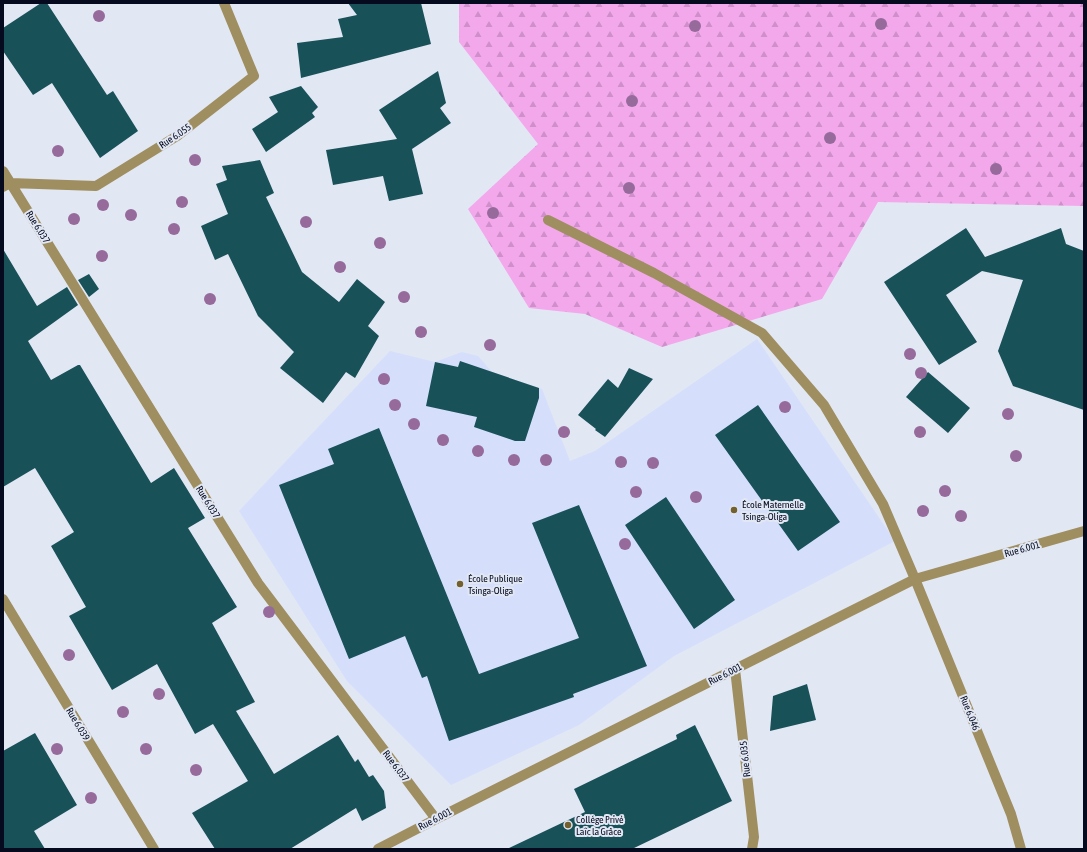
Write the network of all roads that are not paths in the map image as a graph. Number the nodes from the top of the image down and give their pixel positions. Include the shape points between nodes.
1 (224, 3) edge
2 (3, 171) edge
3 (7, 185) edge
4 (548, 220) dead end
5 (1084, 531) edge
6 (914, 579) junction
7 (3, 599) edge
8 (735, 669) junction
9 (436, 819) junction
10 (392, 846) edge
11 (154, 849) edge
12 (378, 849) edge
13 (752, 849) edge
14 (1021, 849) edge

1 - 3 street, Rue 6.055 via 254,76 177,136 96,186
2 - 3 street, Rue 6.037
3 - 9 street, Rue 6.037 via 258,582
4 - 6 street, Rue 6.046 via 654,273 762,333 824,405 883,504
5 - 6 street, Rue 6.001
6 - 8 street, Rue 6.001
6 - 14 street, Rue 6.046 via 1011,814
7 - 11 street, Rue 6.039
8 - 9 street, Rue 6.001
8 - 13 street, Rue 6.035 via 754,837
9 - 10 street, Rue 6.001
10 - 12 street, Rue 6.001

